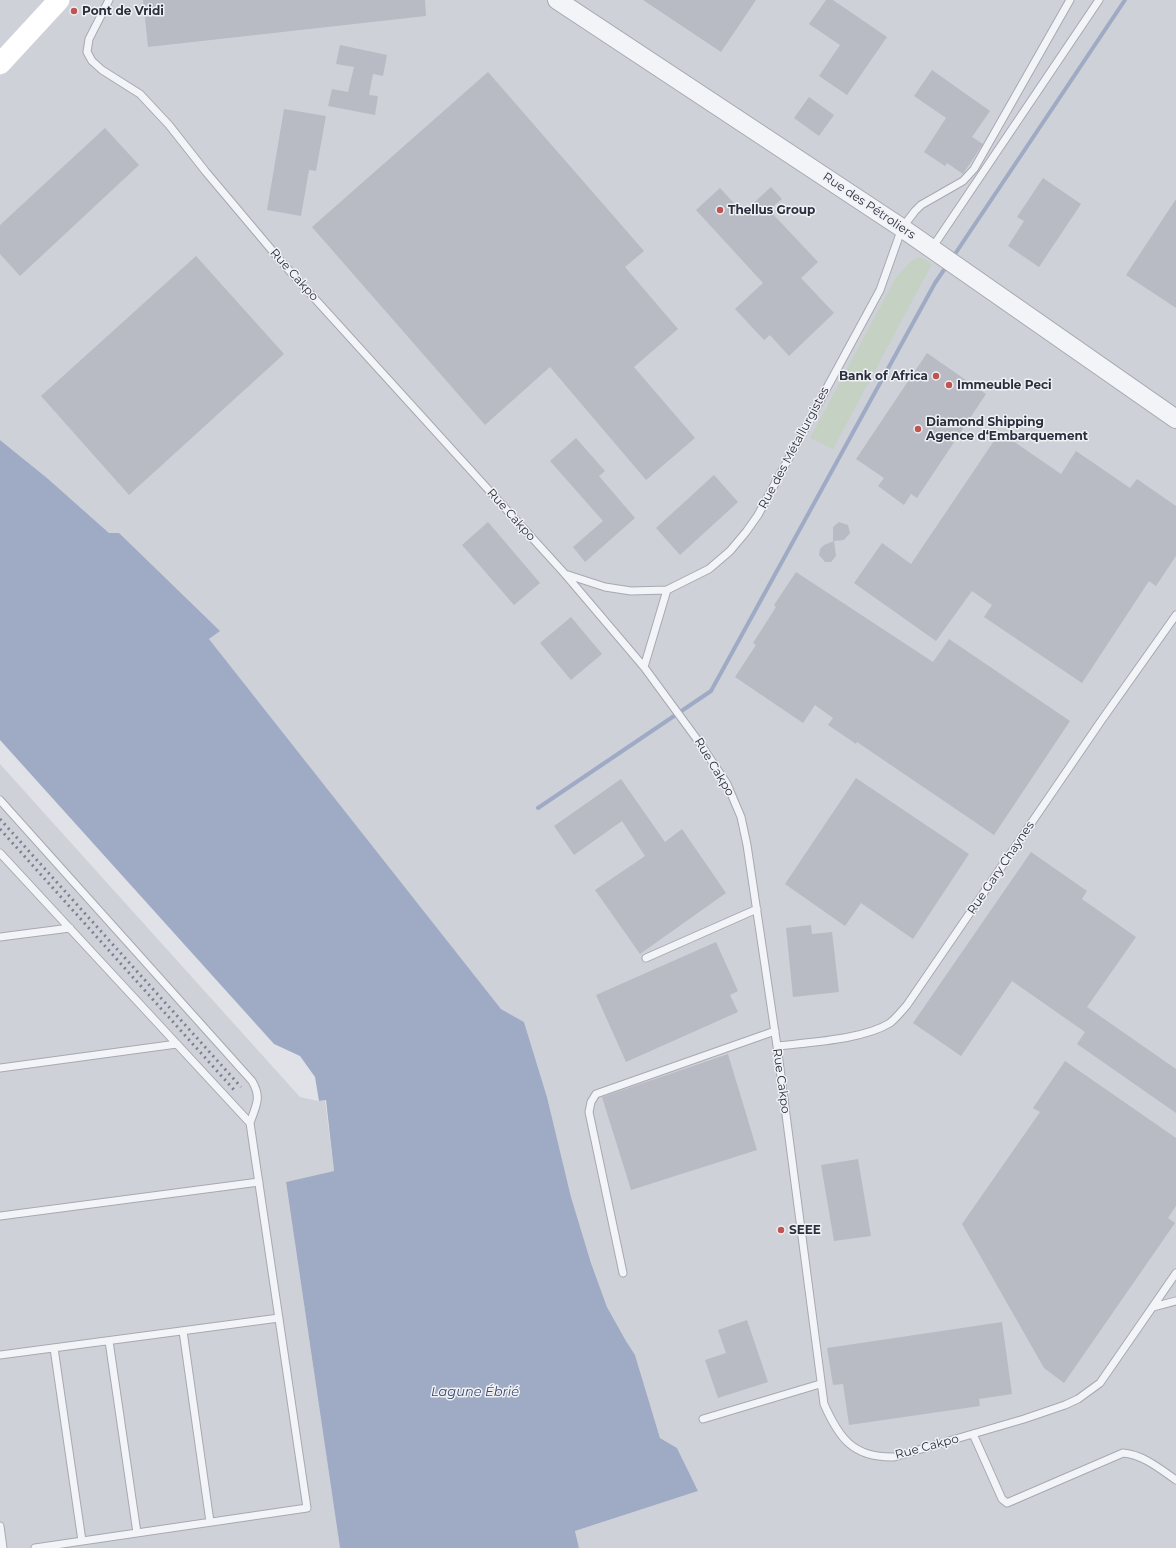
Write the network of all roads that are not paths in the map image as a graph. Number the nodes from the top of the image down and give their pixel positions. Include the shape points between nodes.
1 (59, 0) edge
2 (109, 0) edge
3 (557, 0) edge
4 (1070, 0) edge
5 (1099, 0) edge
6 (0, 64) edge
7 (902, 228) junction
8 (934, 250) junction
9 (1176, 419) edge
10 (565, 574) junction
11 (667, 590) junction
12 (1176, 615) edge
13 (644, 667) junction
14 (0, 800) edge
15 (0, 853) edge
16 (757, 909) junction
17 (70, 928) junction
18 (0, 937) edge
19 (646, 958) dead end
20 (774, 1031) junction
21 (177, 1044) junction
22 (777, 1046) junction
23 (0, 1068) edge
24 (250, 1123) junction
25 (259, 1182) junction
26 (0, 1216) edge
27 (623, 1273) dead end
28 (1176, 1273) edge
29 (1176, 1301) edge
30 (1153, 1307) junction
31 (279, 1318) junction
32 (182, 1331) junction
33 (109, 1341) junction
34 (54, 1348) junction
35 (0, 1356) edge
36 (820, 1384) junction
37 (703, 1419) dead end
38 (973, 1434) junction
39 (1176, 1480) edge
40 (210, 1522) junction
41 (0, 1526) edge
42 (137, 1533) junction
43 (82, 1541) junction
44 (3, 1548) edge
45 (35, 1548) edge

1 - 6 main road
2 - 10 lane, Rue Cakpo via 89,39 87,52 92,61 140,94 169,125 196,161 286,267
3 - 7 street, Rue des Pétroliers
4 - 7 lane, Rue des Métallurgistes via 974,169 963,181 921,205
5 - 8 lane
7 - 8 street, Rue des Pétroliers
7 - 11 lane, Rue des Métallurgistes via 880,290 758,515 730,550 709,569
8 - 9 street, Rue des Pétroliers
10 - 11 lane, Rue des Métallurgistes via 605,587 631,591
10 - 13 lane, Rue Cakpo
11 - 13 lane
12 - 22 lane, Rue Gary Chaynes via 907,1005 892,1022 875,1031 853,1036
13 - 16 lane, Rue Cakpo via 727,784 741,817
14 - 24 lane via 252,1080 258,1099
15 - 17 lane
16 - 19 lane
16 - 20 lane, Rue Cakpo
17 - 18 lane
17 - 21 lane
20 - 22 lane, Rue Cakpo
20 - 27 lane via 596,1094 591,1102 589,1112
21 - 23 lane
21 - 24 lane
22 - 36 lane, Rue Cakpo
24 - 25 lane
25 - 26 lane
25 - 31 lane
28 - 30 lane, Rue Cakpo
29 - 30 lane
30 - 38 lane, Rue Cakpo via 1100,1383 1078,1400
31 - 32 lane
31 - 40 lane via 307,1508
32 - 33 lane
32 - 40 lane
33 - 34 lane
33 - 42 lane
34 - 35 lane
34 - 43 lane
36 - 37 lane
36 - 38 lane, Rue Cakpo via 824,1404 832,1423 843,1439 876,1457 894,1457
38 - 39 lane via 1002,1499 1007,1503 1123,1452 1146,1460
40 - 42 lane
41 - 44 lane
42 - 43 lane
43 - 45 lane

